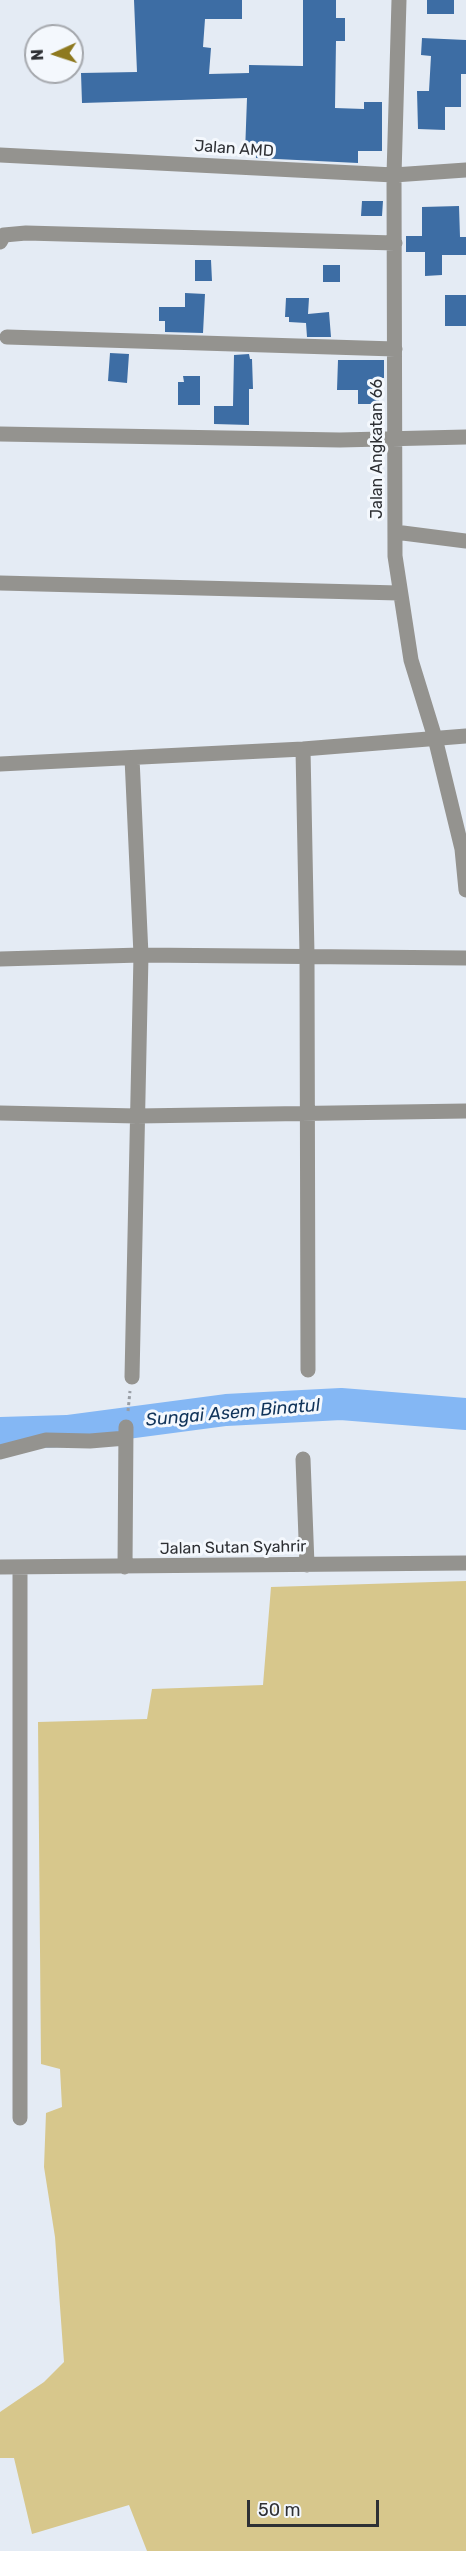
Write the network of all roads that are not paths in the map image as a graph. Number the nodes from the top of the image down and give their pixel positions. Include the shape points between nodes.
1 (399, 0) edge
2 (0, 155) edge
3 (466, 170) edge
4 (394, 176) junction
5 (0, 242) edge
6 (395, 243) junction
7 (7, 337) dead end
8 (395, 349) junction
9 (0, 434) edge
10 (466, 437) edge
11 (396, 440) junction
12 (395, 532) junction
13 (466, 541) edge
14 (0, 583) edge
15 (399, 593) junction
16 (466, 736) edge
17 (435, 738) junction
18 (303, 749) junction
19 (132, 758) junction
20 (0, 764) edge
21 (466, 890) edge
22 (141, 955) junction
23 (307, 955) junction
24 (466, 958) edge
25 (0, 959) edge
26 (466, 1111) edge
27 (307, 1112) junction
28 (0, 1113) edge
29 (137, 1116) junction
30 (308, 1370) dead end
31 (132, 1377) road end
32 (0, 1452) edge
33 (303, 1459) dead end
34 (466, 1563) edge
35 (307, 1565) junction
36 (0, 1567) edge
37 (20, 1567) junction
38 (124, 1567) junction
39 (20, 2118) dead end

1 - 4 street, Jalan Angkatan 66
2 - 4 street, Jalan AMD
3 - 4 street, Jalan AMD
4 - 6 street, Jalan Angkatan 66
5 - 6 street via 4,235 26,232
6 - 8 street, Jalan Angkatan 66
7 - 8 street
8 - 11 street, Jalan Angkatan 66
9 - 11 street
10 - 11 street
11 - 12 street, Jalan Angkatan 66
12 - 13 street
12 - 15 street, Jalan Angkatan 66
14 - 15 street
15 - 17 street, Jalan Angkatan 66 via 411,660
16 - 17 street
17 - 18 street
17 - 21 street, Jalan Angkatan 66 via 462,849
18 - 19 street
18 - 23 street
19 - 20 street
19 - 22 street
22 - 23 street
22 - 25 street
22 - 29 street
23 - 24 street
23 - 27 street
26 - 27 street
27 - 29 street
27 - 30 street
28 - 29 street
29 - 31 street
32 - 38 street via 46,1440 90,1441 126,1433
33 - 35 street
34 - 35 street, Jalan Sutan Syahrir
35 - 38 street, Jalan Sutan Syahrir
36 - 37 street, Jalan Sutan Syahrir
37 - 38 street, Jalan Sutan Syahrir
37 - 39 street

